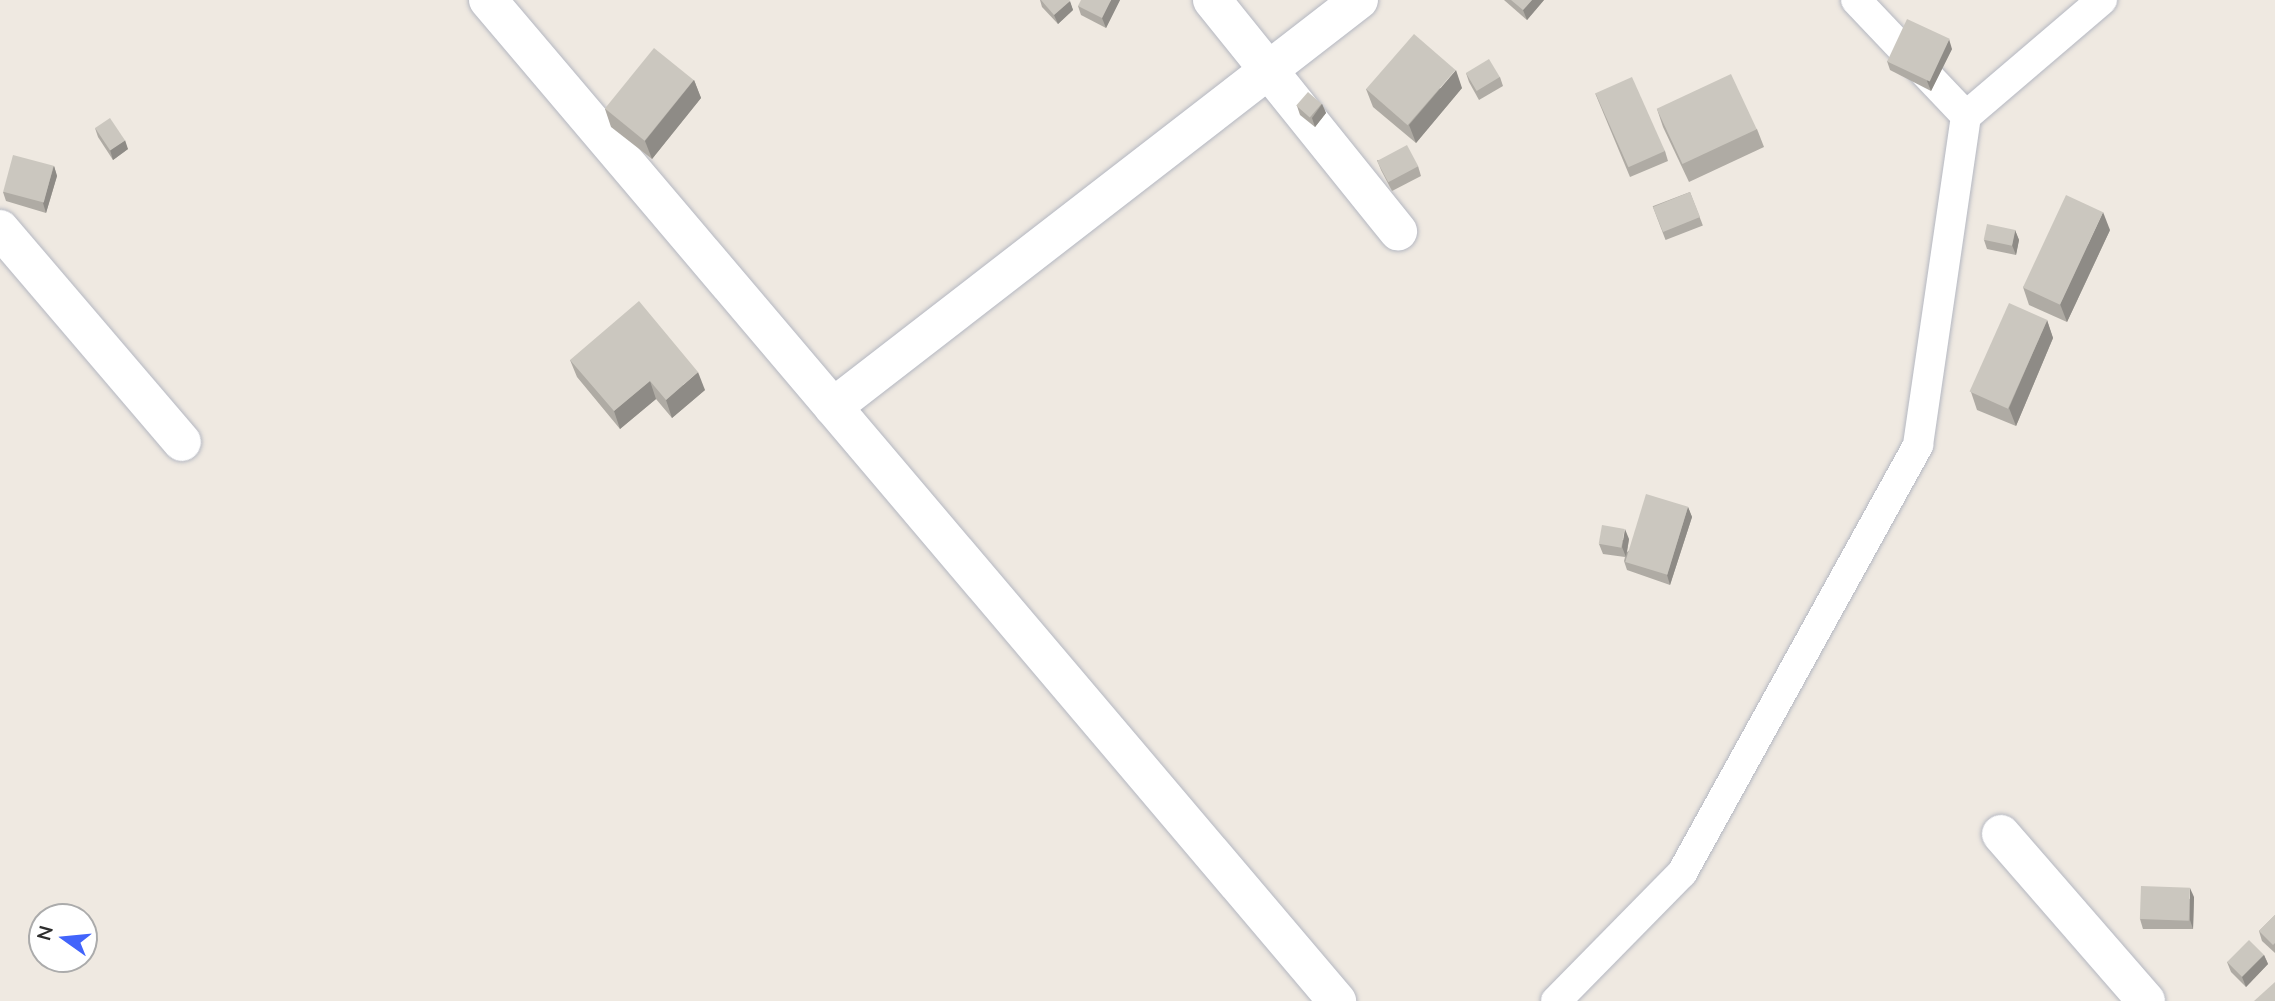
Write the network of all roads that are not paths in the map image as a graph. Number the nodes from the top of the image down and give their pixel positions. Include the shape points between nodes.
1 (488, 0) edge
2 (1212, 0) edge
3 (1359, 0) edge
4 (1856, 0) edge
5 (2102, 0) edge
6 (1270, 72) junction
7 (1966, 116) junction
8 (0, 229) edge
9 (1398, 231) dead end
10 (833, 407) junction
11 (182, 442) dead end
12 (2001, 834) dead end
13 (1337, 1001) edge
14 (1556, 1001) edge
15 (2146, 1001) edge

1 - 10 street
2 - 6 street
3 - 6 street
4 - 7 lane
5 - 7 lane
6 - 9 street
6 - 10 street
7 - 14 lane via 1918,445 1682,873
8 - 11 street
10 - 13 street
12 - 15 street

